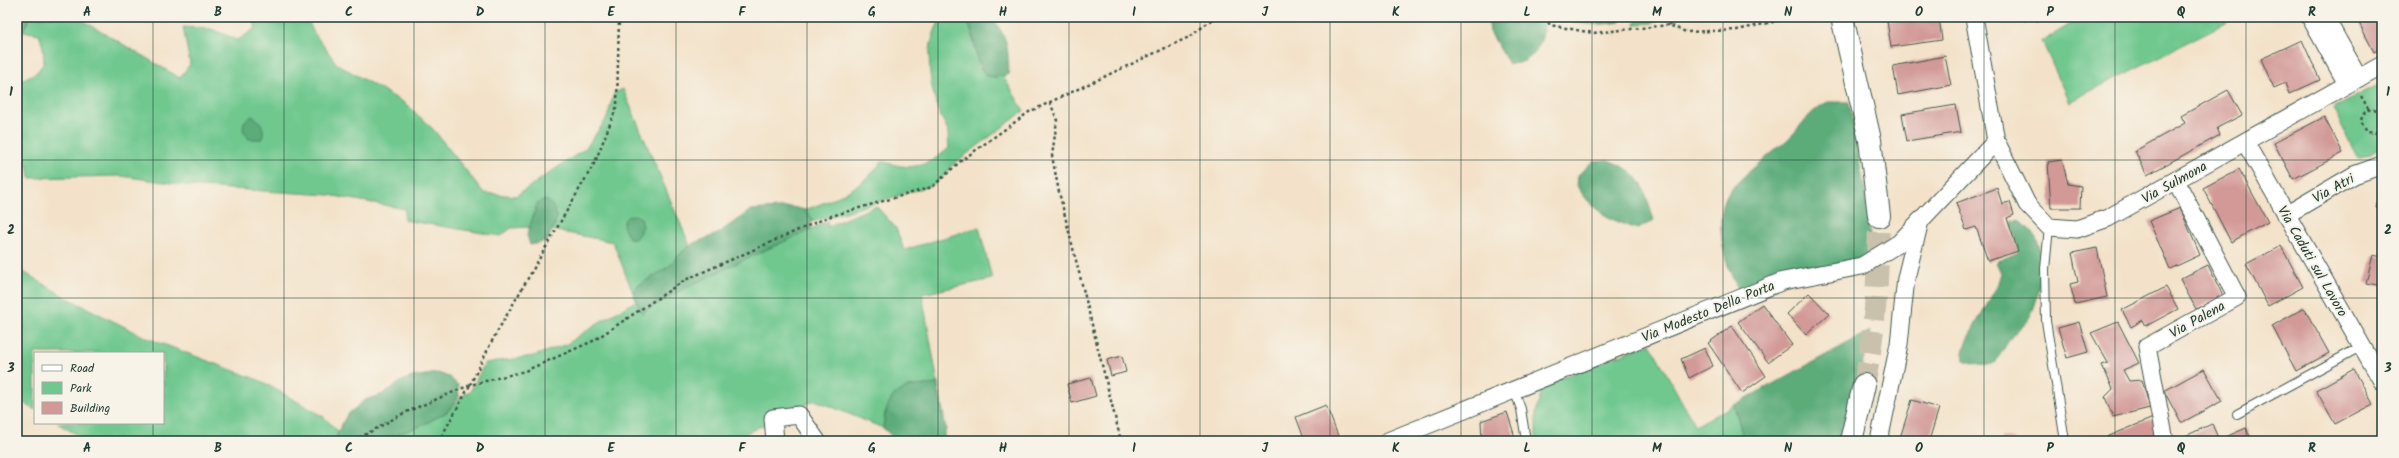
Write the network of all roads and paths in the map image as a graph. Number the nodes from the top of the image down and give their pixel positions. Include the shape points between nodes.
1 (619, 17) edge
2 (1216, 17) edge
3 (1545, 17) edge
4 (1673, 17) edge
5 (1795, 17) edge
6 (1842, 17) edge
7 (1974, 17) edge
8 (2310, 17) edge
9 (2325, 17) edge
10 (1669, 25) junction
11 (2382, 65) edge
12 (2353, 81) junction
13 (1050, 102) junction
14 (2382, 112) edge
15 (2382, 130) edge
16 (2378, 132) junction
17 (2382, 140) edge
18 (1996, 141) junction
19 (2245, 142) junction
20 (2382, 165) edge
21 (2176, 181) junction
22 (2286, 215) junction
23 (1879, 216) tunnel mouth
24 (1921, 220) junction
25 (2048, 227) junction
26 (2362, 346) junction
27 (2378, 364) edge
28 (2382, 381) edge
29 (470, 385) junction
30 (1864, 385) tunnel mouth
31 (1514, 390) junction
32 (2237, 414) dead end
33 (354, 441) edge
34 (438, 441) edge
35 (775, 441) edge
36 (817, 441) edge
37 (1121, 441) edge
38 (1388, 441) edge
39 (1526, 441) edge
40 (1851, 441) edge
41 (1879, 441) edge
42 (2065, 441) edge
43 (2165, 441) edge

1 - 29 path via 617,106 595,162 493,339
2 - 13 path via 1191,36
3 - 10 path via 1550,25 1593,33
4 - 10 path
5 - 10 path via 1737,30 1686,32
6 - 23 highway via 1870,140
7 - 18 street
8 - 12 street
9 - 12 street
11 - 12 street, Via Sulmona
12 - 19 street, Via Sulmona
13 - 29 path via 1029,112 962,160 932,187 828,217 685,280 593,341 525,371
13 - 37 path via 1057,120 1052,156 1059,192
14 - 16 path via 2377,109 2369,110 2361,118 2364,129 2371,133
15 - 16 path
16 - 17 path
18 - 24 street, Via Modesto Della Porta
18 - 25 street via 2027,204
19 - 21 street, Via Sulmona
19 - 22 street, Via Caduti sul Lavoro
20 - 22 street, Via Atri via 2354,175
21 - 25 street, Via Sulmona via 2108,218 2078,229
21 - 43 street, Via Palena via 2237,297 2147,347
22 - 26 street, Via Caduti sul Lavoro
24 - 31 street, Via Modesto Della Porta via 1899,243 1862,266 1783,281
24 - 41 street via 1906,278 1899,344
25 - 42 lane via 2045,269 2046,321
26 - 27 street, Via Caduti sul Lavoro
26 - 32 lane
27 - 28 street, Via Caduti sul Lavoro
29 - 33 path via 404,414
29 - 34 path
30 - 40 highway
31 - 38 street, Via Modesto Della Porta
31 - 39 lane via 1521,409
35 - 36 street via 773,418 799,414

